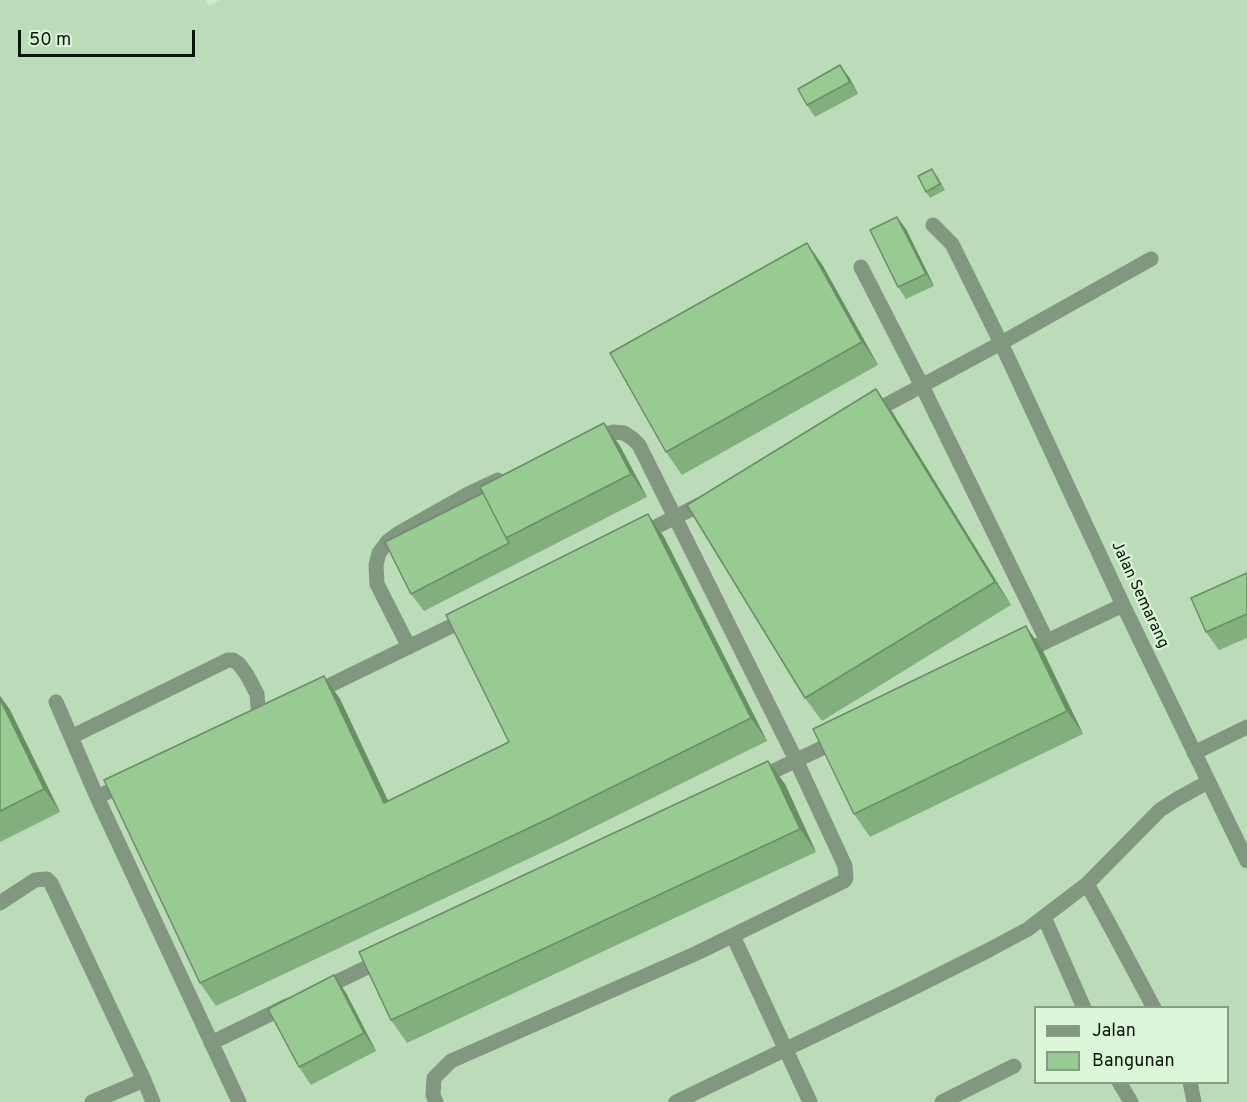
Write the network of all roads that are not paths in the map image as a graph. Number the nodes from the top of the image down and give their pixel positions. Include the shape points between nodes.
1 (933, 225) dead end
2 (1150, 259) dead end
3 (861, 267) dead end
4 (1001, 344) junction
5 (922, 386) junction
6 (861, 419) edge
7 (584, 442) edge
8 (512, 474) edge
9 (717, 496) edge
10 (675, 518) junction
11 (622, 544) edge
12 (1123, 605) junction
13 (483, 611) edge
14 (1047, 641) junction
15 (409, 647) junction
16 (1005, 661) edge
17 (302, 699) edge
18 (56, 702) dead end
19 (259, 719) edge
20 (1247, 728) edge
21 (859, 730) edge
22 (71, 737) junction
23 (1194, 753) junction
24 (796, 760) junction
25 (140, 776) edge
26 (1208, 782) junction
27 (743, 786) edge
28 (97, 797) junction
29 (1247, 861) edge
30 (1087, 884) junction
31 (0, 903) edge
32 (1044, 917) junction
33 (733, 936) junction
34 (402, 950) edge
35 (1083, 1006) edge
36 (1153, 1006) edge
37 (211, 1042) junction
38 (785, 1049) junction
39 (1014, 1066) dead end
40 (144, 1080) junction
41 (1120, 1084) edge
42 (1190, 1084) edge
43 (92, 1102) edge
44 (153, 1102) edge
45 (239, 1102) edge
46 (436, 1102) edge
47 (676, 1102) edge
48 (810, 1102) edge
49 (942, 1102) edge
50 (1131, 1102) edge
51 (1194, 1102) edge

1 - 4 lane, Jalan Semarang via 952,244
2 - 4 lane
3 - 5 lane
4 - 5 lane
4 - 12 lane, Jalan Semarang
5 - 6 lane
5 - 14 lane
7 - 10 lane via 614,432 633,439
8 - 15 lane via 399,533 378,553 377,584
9 - 10 lane
10 - 11 lane
10 - 24 lane
12 - 14 lane
12 - 23 lane, Jalan Semarang
13 - 15 lane
14 - 16 lane
15 - 17 lane
18 - 22 lane
19 - 22 lane via 257,694 239,664 228,660
20 - 23 lane
21 - 24 lane
22 - 28 lane
23 - 26 lane, Jalan Semarang
24 - 27 lane
24 - 33 lane via 845,866 846,878
25 - 28 lane
26 - 29 lane, Jalan Semarang
26 - 30 lane via 1160,810
28 - 37 lane
30 - 32 lane
30 - 36 lane
31 - 40 lane via 35,880 47,879
32 - 35 lane
32 - 38 lane via 990,950
33 - 38 lane
33 - 46 lane via 451,1061 434,1078
34 - 37 lane
37 - 45 lane
38 - 47 lane
38 - 48 lane
39 - 49 lane
40 - 43 lane
40 - 44 lane
41 - 50 lane
42 - 51 lane

